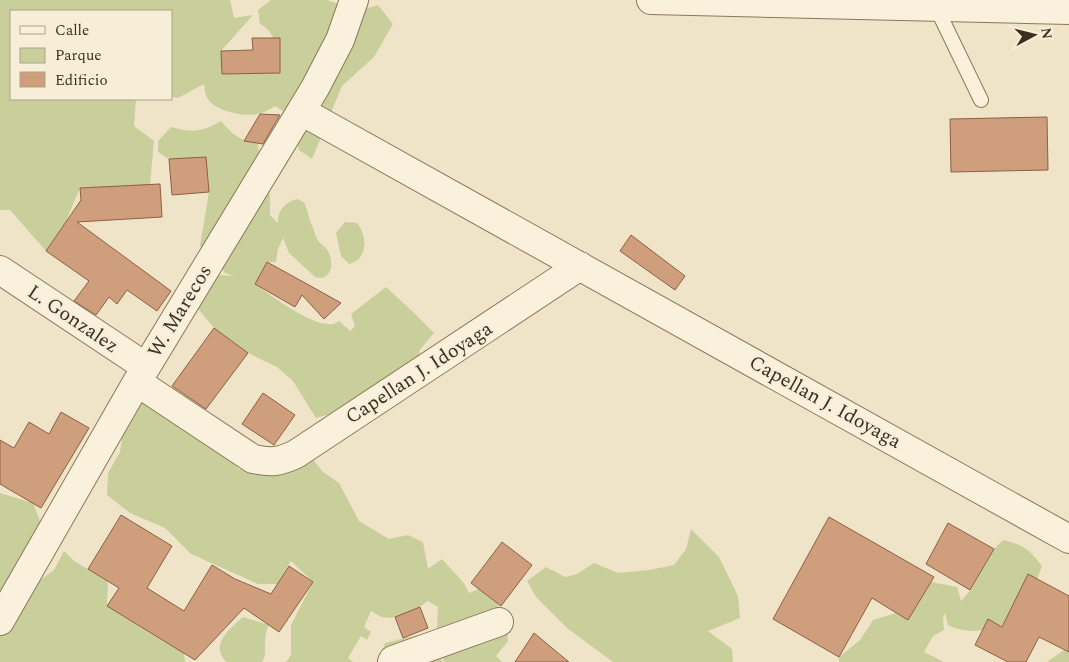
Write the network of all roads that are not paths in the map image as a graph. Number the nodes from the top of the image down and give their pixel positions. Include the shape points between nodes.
1 (354, 0) edge
2 (651, 0) edge
3 (936, 7) junction
4 (1069, 10) edge
5 (981, 100) dead end
6 (301, 111) junction
7 (580, 266) junction
8 (0, 270) edge
9 (141, 375) junction
10 (282, 461) joint
11 (1069, 539) edge
12 (0, 621) edge
13 (499, 622) dead end
14 (392, 662) edge

1 - 6 street, W. Marecos via 340,40
2 - 3 street
3 - 4 street
3 - 5 lane
6 - 7 street, Capellan J. Idoyaga
6 - 9 street, W. Marecos
7 - 10 street, Capellan J. Idoyaga
7 - 11 street, Capellan J. Idoyaga
8 - 9 street, L. Gonzalez
9 - 10 street, L. Gonzalez via 254,459
9 - 12 street, W. Marecos
13 - 14 street

